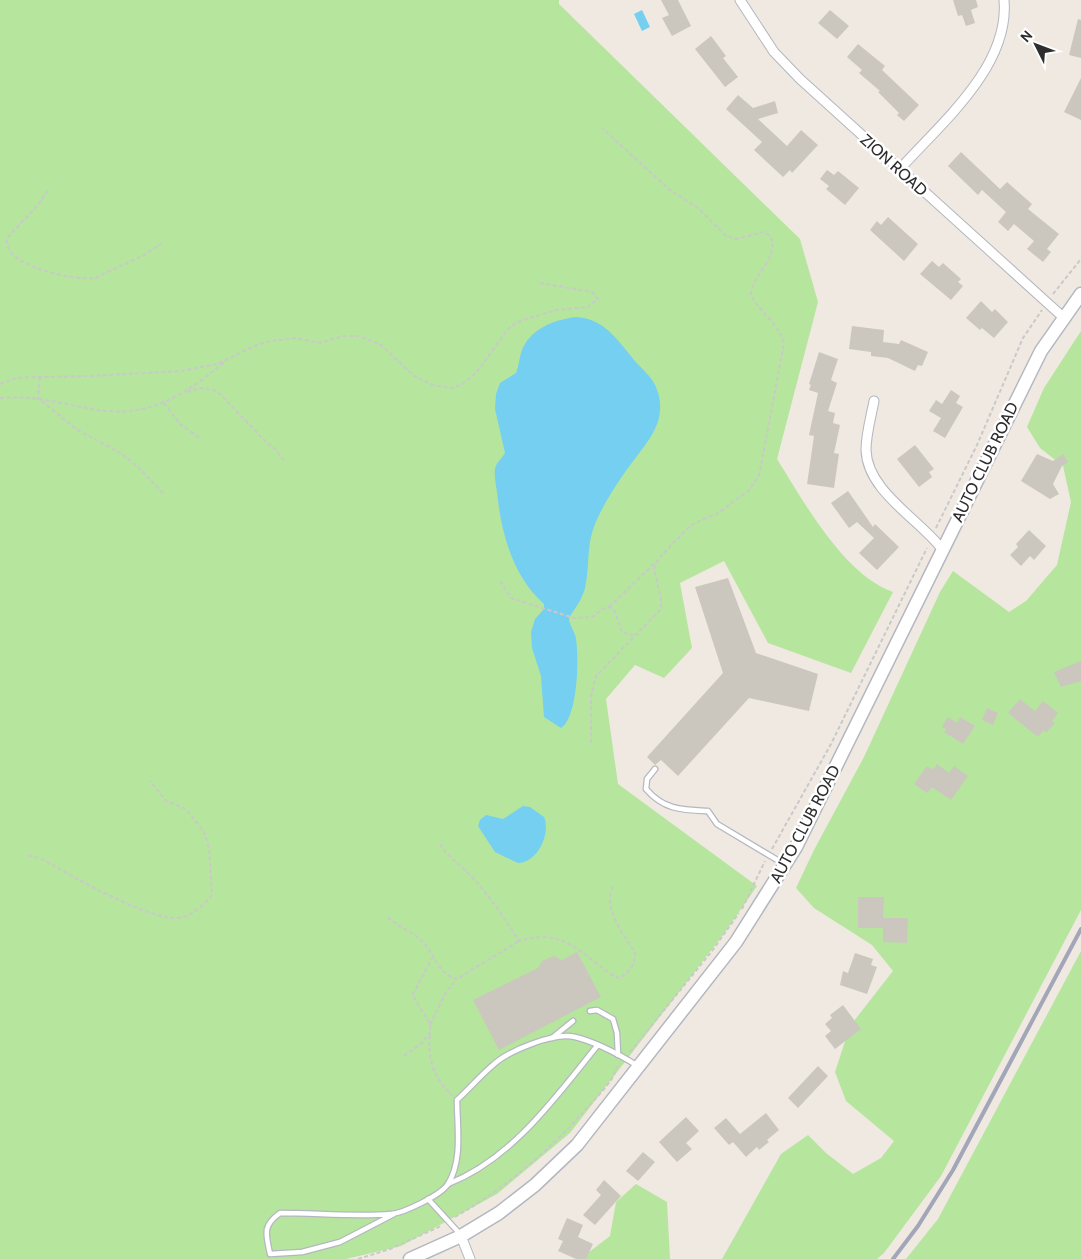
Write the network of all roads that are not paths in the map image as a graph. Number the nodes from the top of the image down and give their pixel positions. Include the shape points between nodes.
1 (740, 0) edge
2 (1004, 0) edge
3 (900, 170) junction
4 (1081, 294) edge
5 (1063, 317) junction
6 (874, 401) dead end
7 (942, 549) junction
8 (655, 769) dead end
9 (785, 865) junction
10 (590, 1011) dead end
11 (573, 1021) dead end
12 (551, 1039) junction
13 (597, 1046) junction
14 (618, 1055) junction
15 (639, 1067) junction
16 (448, 1184) junction
17 (428, 1199) junction
18 (394, 1214) junction
19 (461, 1236) junction
20 (410, 1259) edge
21 (470, 1259) edge

1 - 3 street, ZION ROAD via 774,52
2 - 3 street via 1002,29 986,71
3 - 5 street, ZION ROAD
4 - 5 street, AUTO CLUB ROAD
5 - 7 street, AUTO CLUB ROAD via 1019,393
6 - 7 street via 866,438 869,467 885,493
7 - 9 street, AUTO CLUB ROAD
8 - 9 lane via 646,779 646,789 654,798 679,810 708,810 717,824
9 - 15 street, AUTO CLUB ROAD via 736,942
10 - 14 lane via 597,1010 613,1019
11 - 12 lane
12 - 13 lane via 574,1037
12 - 16 lane via 522,1047 494,1064 457,1100 458,1140
13 - 14 lane
13 - 16 lane via 535,1121 468,1176
14 - 15 lane
15 - 19 street, AUTO CLUB ROAD via 559,1163 499,1213
16 - 17 lane
17 - 18 lane
17 - 19 lane
18 - 18 lane via 280,1213 270,1220 266,1233 270,1254 302,1252 340,1242
19 - 20 street, AUTO CLUB ROAD
19 - 21 street

